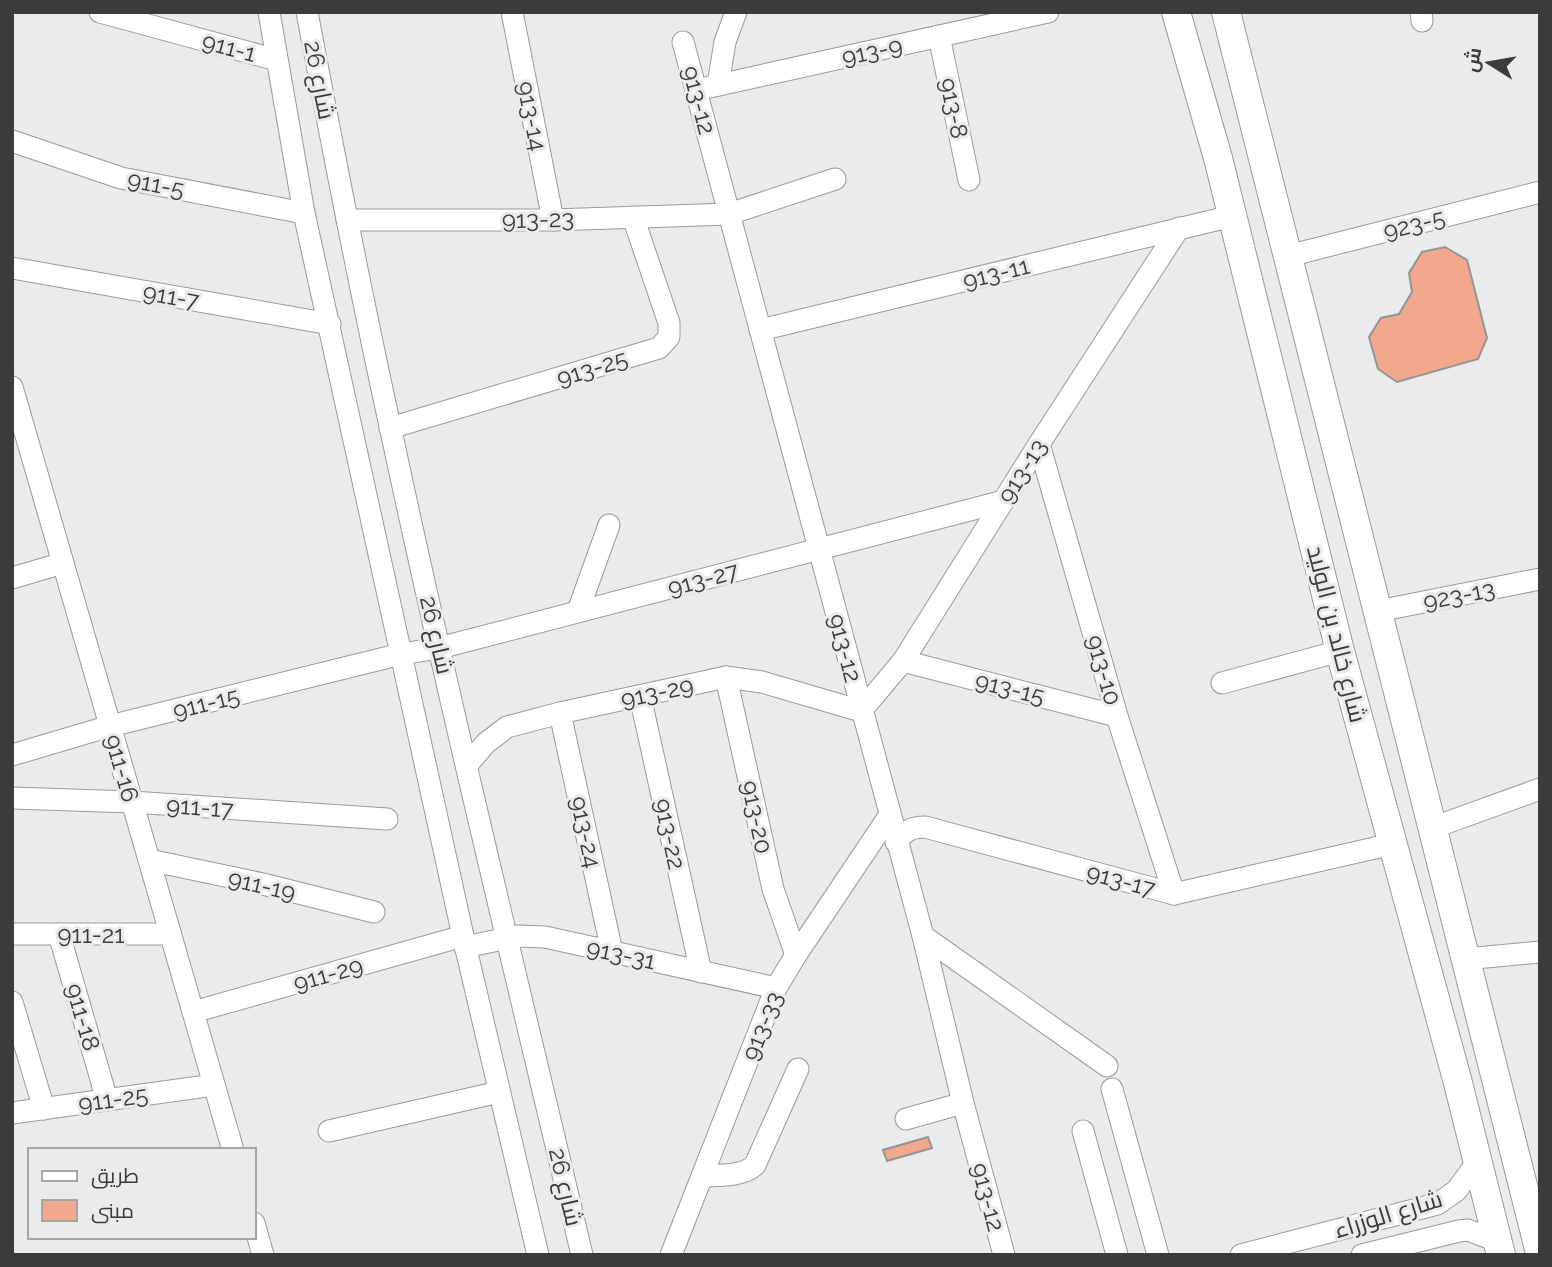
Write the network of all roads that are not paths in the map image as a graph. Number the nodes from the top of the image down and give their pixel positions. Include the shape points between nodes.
1 (100, 12) edge
2 (269, 12) edge
3 (307, 12) edge
4 (512, 12) edge
5 (736, 12) edge
6 (1048, 12) edge
7 (1177, 12) edge
8 (1226, 12) edge
9 (939, 36) junction
10 (683, 42) dead end
11 (277, 60) junction
12 (718, 85) junction
13 (696, 90) junction
14 (12, 141) edge
15 (835, 179) dead end
16 (969, 180) dead end
17 (1540, 192) edge
18 (304, 213) junction
19 (729, 214) junction
20 (1232, 216) junction
21 (633, 217) junction
22 (347, 220) junction
23 (553, 220) junction
24 (1179, 229) junction
25 (1288, 256) junction
26 (12, 268) edge
27 (330, 324) junction
28 (760, 330) junction
29 (12, 387) edge
30 (390, 428) junction
31 (1039, 444) junction
32 (403, 484) junction
33 (366, 492) junction
34 (1004, 501) junction
35 (609, 525) dead end
36 (818, 549) junction
37 (63, 563) junction
38 (12, 578) edge
39 (1540, 579) edge
40 (578, 611) junction
41 (1378, 611) junction
42 (439, 648) junction
43 (1340, 651) junction
44 (401, 654) junction
45 (903, 661) junction
46 (726, 677) junction
47 (1222, 683) dead end
48 (640, 696) junction
49 (861, 711) junction
50 (560, 713) junction
51 (1117, 716) junction
52 (110, 726) junction
53 (12, 755) edge
54 (467, 765) junction
55 (1540, 789) edge
56 (12, 798) edge
57 (132, 802) junction
58 (889, 816) junction
59 (387, 819) dead end
60 (1432, 828) junction
61 (896, 842) junction
62 (1392, 844) junction
63 (149, 860) junction
64 (1174, 894) junction
65 (374, 912) dead end
66 (12, 934) edge
67 (59, 934) junction
68 (170, 934) junction
69 (923, 936) junction
70 (507, 938) junction
71 (464, 941) junction
72 (612, 952) junction
73 (1540, 952) edge
74 (796, 955) junction
75 (1465, 960) junction
76 (701, 972) junction
77 (776, 988) junction
78 (12, 1002) edge
79 (193, 1012) junction
80 (1107, 1066) dead end
81 (798, 1069) dead end
82 (1494, 1069) junction
83 (1457, 1079) junction
84 (214, 1085) junction
85 (1112, 1089) dead end
86 (499, 1092) junction
87 (107, 1100) junction
88 (963, 1103) junction
89 (44, 1109) junction
90 (12, 1113) edge
91 (906, 1119) dead end
92 (329, 1131) dead end
93 (1083, 1131) dead end
94 (232, 1148) edge
95 (1479, 1160) junction
96 (702, 1176) junction
97 (1532, 1189) edge
98 (256, 1230) edge
99 (1499, 1248) edge
100 (1540, 1253) edge
101 (263, 1255) edge
102 (538, 1255) edge
103 (582, 1255) edge
104 (671, 1255) edge
105 (1004, 1255) edge
106 (1117, 1255) edge
107 (1158, 1255) edge
108 (1241, 1255) edge
109 (1362, 1255) edge

1 - 11 street, 911-1
2 - 11 street, شارع 26
3 - 22 street, شارع 26
4 - 23 street, 913-14
5 - 12 street
6 - 9 street, 913-9
7 - 20 main road, شارع خالد بن الوليد
8 - 25 main road, شارع خالد بن الوليد
9 - 12 street, 913-9
9 - 16 street, 913-8
10 - 13 street, 913-12
11 - 18 street, شارع 26
12 - 13 street, 913-9
13 - 19 street, 913-12
14 - 18 street, 911-5 via 121,178
15 - 19 street, 913-23
17 - 25 street, 923-5
18 - 27 street, شارع 26
19 - 21 street, 913-23
19 - 28 street, 913-12
20 - 24 street, 913-11
20 - 43 main road, شارع خالد بن الوليد
21 - 23 street, 913-23
21 - 30 street, 913-25 via 669,323 669,337 659,348
22 - 23 street, 913-23
22 - 30 street, شارع 26
24 - 28 street, 913-11
24 - 31 street, 913-13
25 - 41 main road, شارع خالد بن الوليد
26 - 27 street, 911-7
27 - 33 street, شارع 26
28 - 36 street, 913-12
29 - 37 street, 911-16
30 - 32 street, شارع 26
31 - 34 street, 913-13
31 - 51 street, 913-10
32 - 33 street
32 - 42 street, شارع 26
33 - 44 street, شارع 26
34 - 36 street, 913-27
34 - 45 street, 913-13
35 - 40 street
36 - 40 street, 913-27
36 - 49 street, 913-12
37 - 38 street
37 - 52 street, 911-16
39 - 41 street, 923-13
40 - 42 street, 913-27
41 - 60 main road, شارع خالد بن الوليد
42 - 44 street, 913-27
42 - 54 street, شارع 26
43 - 47 street
43 - 62 main road, شارع خالد بن الوليد
44 - 52 street, 911-15
44 - 71 street, شارع 26
45 - 49 street, 913-13
45 - 51 street, 913-15
46 - 48 street, 913-29
46 - 49 street, 913-29 via 762,682
46 - 74 street, 913-20 via 773,889
48 - 50 street, 913-29
48 - 76 street, 913-22
49 - 58 street, 913-12
50 - 54 street, 913-29 via 507,727
50 - 72 street, 913-24
51 - 64 street, 913-10
52 - 53 street, 911-15
52 - 57 street, 911-16
54 - 70 street, شارع 26
55 - 60 street
56 - 57 street, 911-17
57 - 59 street, 911-17
57 - 63 street, 911-16
58 - 61 street, 913-12
58 - 74 street, 913-33
60 - 75 main road, شارع خالد بن الوليد
61 - 64 street, 913-17 via 913,827 925,827
61 - 69 street, 913-12
62 - 64 street, 913-17
62 - 83 main road, شارع خالد بن الوليد
63 - 65 street, 911-19
63 - 68 street, 911-16
66 - 67 street, 911-21
67 - 68 street, 911-21
67 - 87 street, 911-18
68 - 79 street, 911-16
69 - 80 street
69 - 88 street, 913-12
70 - 71 street, 913-31
70 - 72 street, 913-31 via 545,937
70 - 103 street, شارع 26
71 - 79 street, 911-29
71 - 86 street, شارع 26
72 - 76 street, 913-31
73 - 75 street
74 - 77 street, 913-33
75 - 82 main road, شارع خالد بن الوليد
76 - 77 street, 913-31
77 - 96 street, 913-33
78 - 89 street
79 - 84 street, 911-16
81 - 96 street via 755,1165 741,1173
82 - 83 main road
82 - 97 main road, شارع خالد بن الوليد
83 - 95 main road, شارع خالد بن الوليد
84 - 87 street, 911-25
84 - 94 street, 911-16
85 - 107 street
86 - 92 street
86 - 102 street, شارع 26
87 - 89 street, 911-25
88 - 91 street
88 - 105 street, 913-12
89 - 90 street, 911-25
93 - 106 street
95 - 99 main road, شارع خالد بن الوليد
95 - 108 street, شارع الوزراء via 1456,1191 1437,1204
96 - 104 street, 913-33
97 - 100 main road, شارع خالد بن الوليد
98 - 101 street
99 - 109 street, شارع الوزراء via 1468,1230

